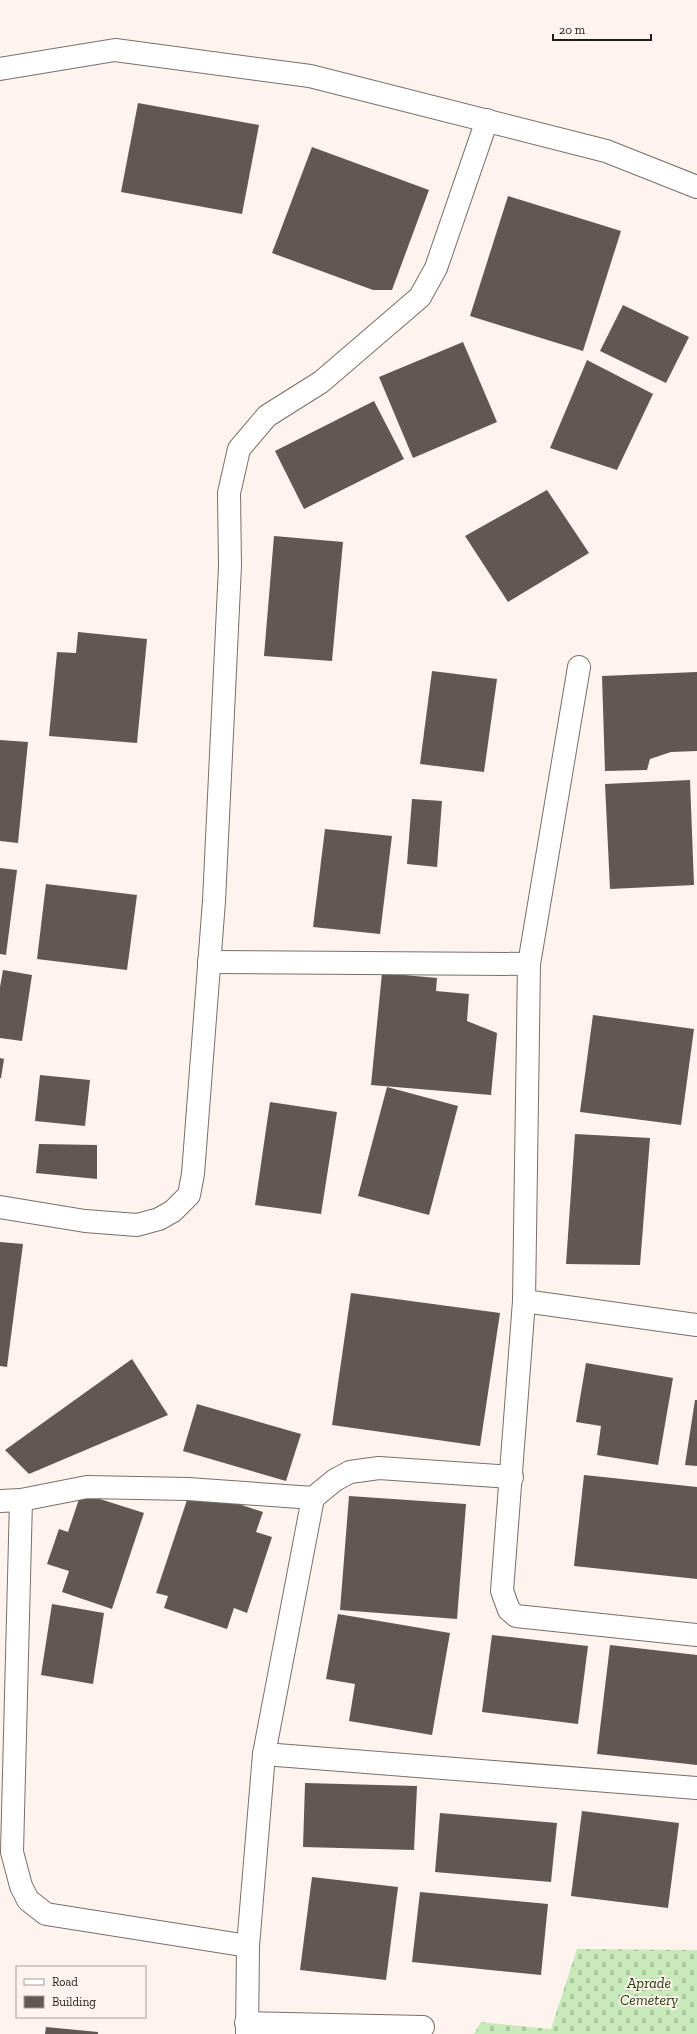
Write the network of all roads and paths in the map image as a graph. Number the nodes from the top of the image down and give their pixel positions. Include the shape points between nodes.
1 (0, 69) edge
2 (487, 120) junction
3 (697, 186) edge
4 (579, 667) dead end
5 (209, 962) junction
6 (530, 964) junction
7 (0, 1207) edge
8 (524, 1300) junction
9 (697, 1324) edge
10 (512, 1477) junction
11 (313, 1498) junction
12 (10, 1500) edge
13 (697, 1635) edge
14 (264, 1754) junction
15 (697, 1788) edge
16 (248, 1946) junction
17 (423, 2027) dead end
18 (246, 2029) edge

1 - 2 street via 115,50 310,76
2 - 3 street via 606,151
2 - 5 street via 436,268 420,297 321,382 267,416 240,449 229,493 230,574
4 - 6 street
5 - 6 street
5 - 7 street via 193,1174 189,1195 173,1211 159,1219 137,1225 85,1221
6 - 8 street
8 - 9 street
8 - 10 street
10 - 11 street via 379,1468 350,1472 335,1480
10 - 13 street via 502,1591 509,1610 516,1616
11 - 12 street via 188,1489 87,1487
11 - 14 street
12 - 16 street via 12,1852 21,1886 28,1900 46,1914
14 - 15 street
14 - 16 street
16 - 18 street
17 - 18 street

